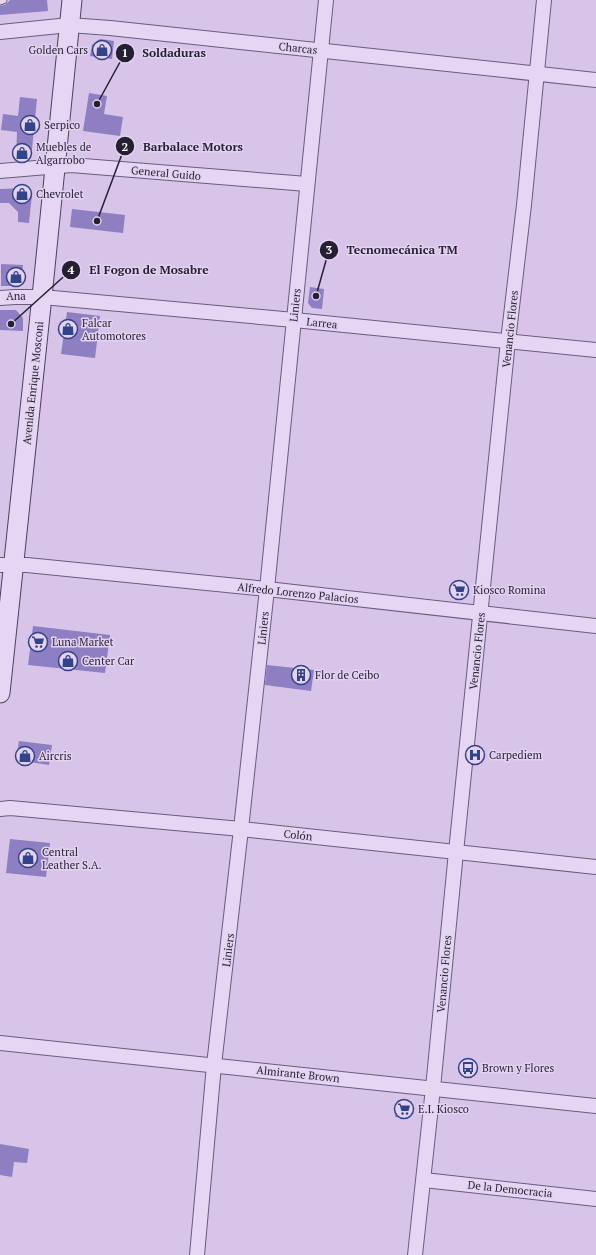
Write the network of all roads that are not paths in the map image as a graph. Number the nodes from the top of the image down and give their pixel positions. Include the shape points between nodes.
1 (72, 0) edge
2 (326, 0) edge
3 (544, 0) edge
4 (69, 25) junction
5 (0, 32) edge
6 (321, 51) junction
7 (537, 73) junction
8 (596, 80) edge
9 (56, 166) junction
10 (0, 171) edge
11 (307, 184) junction
12 (42, 297) junction
13 (0, 298) edge
14 (294, 320) junction
15 (508, 341) junction
16 (596, 350) edge
17 (6, 565) edge
18 (267, 589) junction
19 (481, 614) junction
20 (596, 626) edge
21 (0, 693) edge
22 (0, 809) edge
23 (242, 829) junction
24 (456, 852) junction
25 (596, 867) edge
26 (0, 1043) edge
27 (214, 1065) junction
28 (433, 1088) junction
29 (596, 1106) edge
30 (424, 1180) junction
31 (596, 1199) edge
32 (197, 1255) edge
33 (415, 1255) edge

1 - 4 main road, Avenida Enrique Mosconi
2 - 6 street, Liniers
3 - 7 street, Venancio Flores
4 - 5 street, Charcas
4 - 6 street, Charcas
4 - 9 main road, Avenida Enrique Mosconi
6 - 7 street, Charcas
6 - 11 street, Liniers
7 - 8 street, Charcas
7 - 15 street, Venancio Flores
9 - 10 street, General Guido
9 - 11 street, General Guido via 71,165
9 - 12 main road, Avenida Enrique Mosconi
11 - 14 street, Liniers
12 - 13 street, Larrea
12 - 14 street, Larrea
12 - 17 main road, Avenida Enrique Mosconi
14 - 15 street, Larrea
14 - 18 street, Liniers
15 - 16 street, Larrea
15 - 19 street, Venancio Flores
17 - 18 street, Alfredo Lorenzo Palacios
17 - 21 main road, Avenida Enrique Mosconi
18 - 19 street, Alfredo Lorenzo Palacios
18 - 23 street, Liniers
19 - 20 street, Alfredo Lorenzo Palacios
19 - 24 street, Venancio Flores
22 - 23 street, Colón
23 - 24 street, Colón
23 - 27 street, Liniers
24 - 25 street, Colón
24 - 28 street, Venancio Flores
26 - 27 street, Almirante Brown
27 - 28 street, Almirante Brown
27 - 32 street, Liniers
28 - 29 street, Almirante Brown
28 - 30 street, Venancio Flores
30 - 31 street, De la Democracia
30 - 33 street, Venancio Flores

